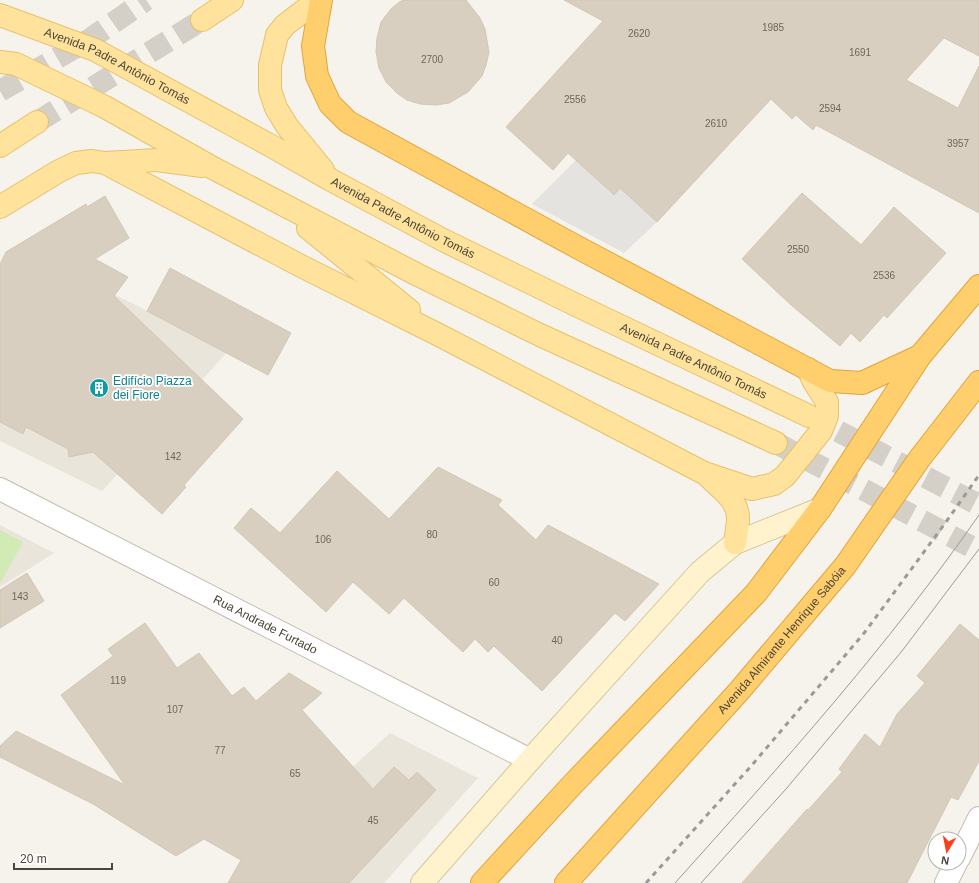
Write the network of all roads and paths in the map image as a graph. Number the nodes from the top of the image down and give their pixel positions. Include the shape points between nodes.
1 (232, 0) edge
2 (318, 0) edge
3 (321, 0) edge
4 (0, 15) edge
5 (202, 20) tunnel mouth
6 (0, 62) edge
7 (37, 122) tunnel mouth
8 (0, 146) edge
9 (105, 163) junction
10 (213, 168) junction
11 (331, 180) junction
12 (271, 198) junction
13 (0, 207) edge
14 (979, 286) edge
15 (439, 335) junction
16 (920, 356) junction
17 (808, 369) junction
18 (979, 382) edge
19 (809, 416) tunnel mouth
20 (776, 443) tunnel mouth
21 (704, 473) junction
22 (0, 489) edge
23 (820, 508) junction
24 (735, 543) junction
25 (530, 760) junction
26 (979, 818) edge
27 (967, 842) edge
28 (952, 871) edge
29 (422, 883) edge
30 (482, 883) edge
31 (566, 883) edge
32 (946, 883) edge

1 - 5 main road
2 - 11 main road via 284,25 277,35 270,65 270,90 276,108 287,126
3 - 17 highway via 314,46 317,76 330,104 348,122
4 - 11 main road, Avenida Padre Antônio Tomás via 95,50
6 - 10 main road via 16,64 105,107
7 - 8 main road
9 - 10 main road via 157,160
9 - 13 main road via 76,163
9 - 15 main road
10 - 12 main road
11 - 19 main road, Avenida Padre Antônio Tomás via 567,301
12 - 15 main road
12 - 20 main road via 418,276
14 - 16 highway
15 - 21 main road
16 - 17 highway via 862,383 830,381
16 - 23 highway
17 - 21 main road via 827,402 827,416 821,431 785,476 774,484 752,489
18 - 31 highway, Avenida Almirante Henrique Sabóia via 920,458 845,566 740,690
21 - 24 main road via 734,503 738,517
22 - 25 street, Rua Andrade Furtado
23 - 24 main road
23 - 30 highway via 756,593
24 - 25 main road via 700,572
25 - 29 main road
26 - 27 street
28 - 32 street

